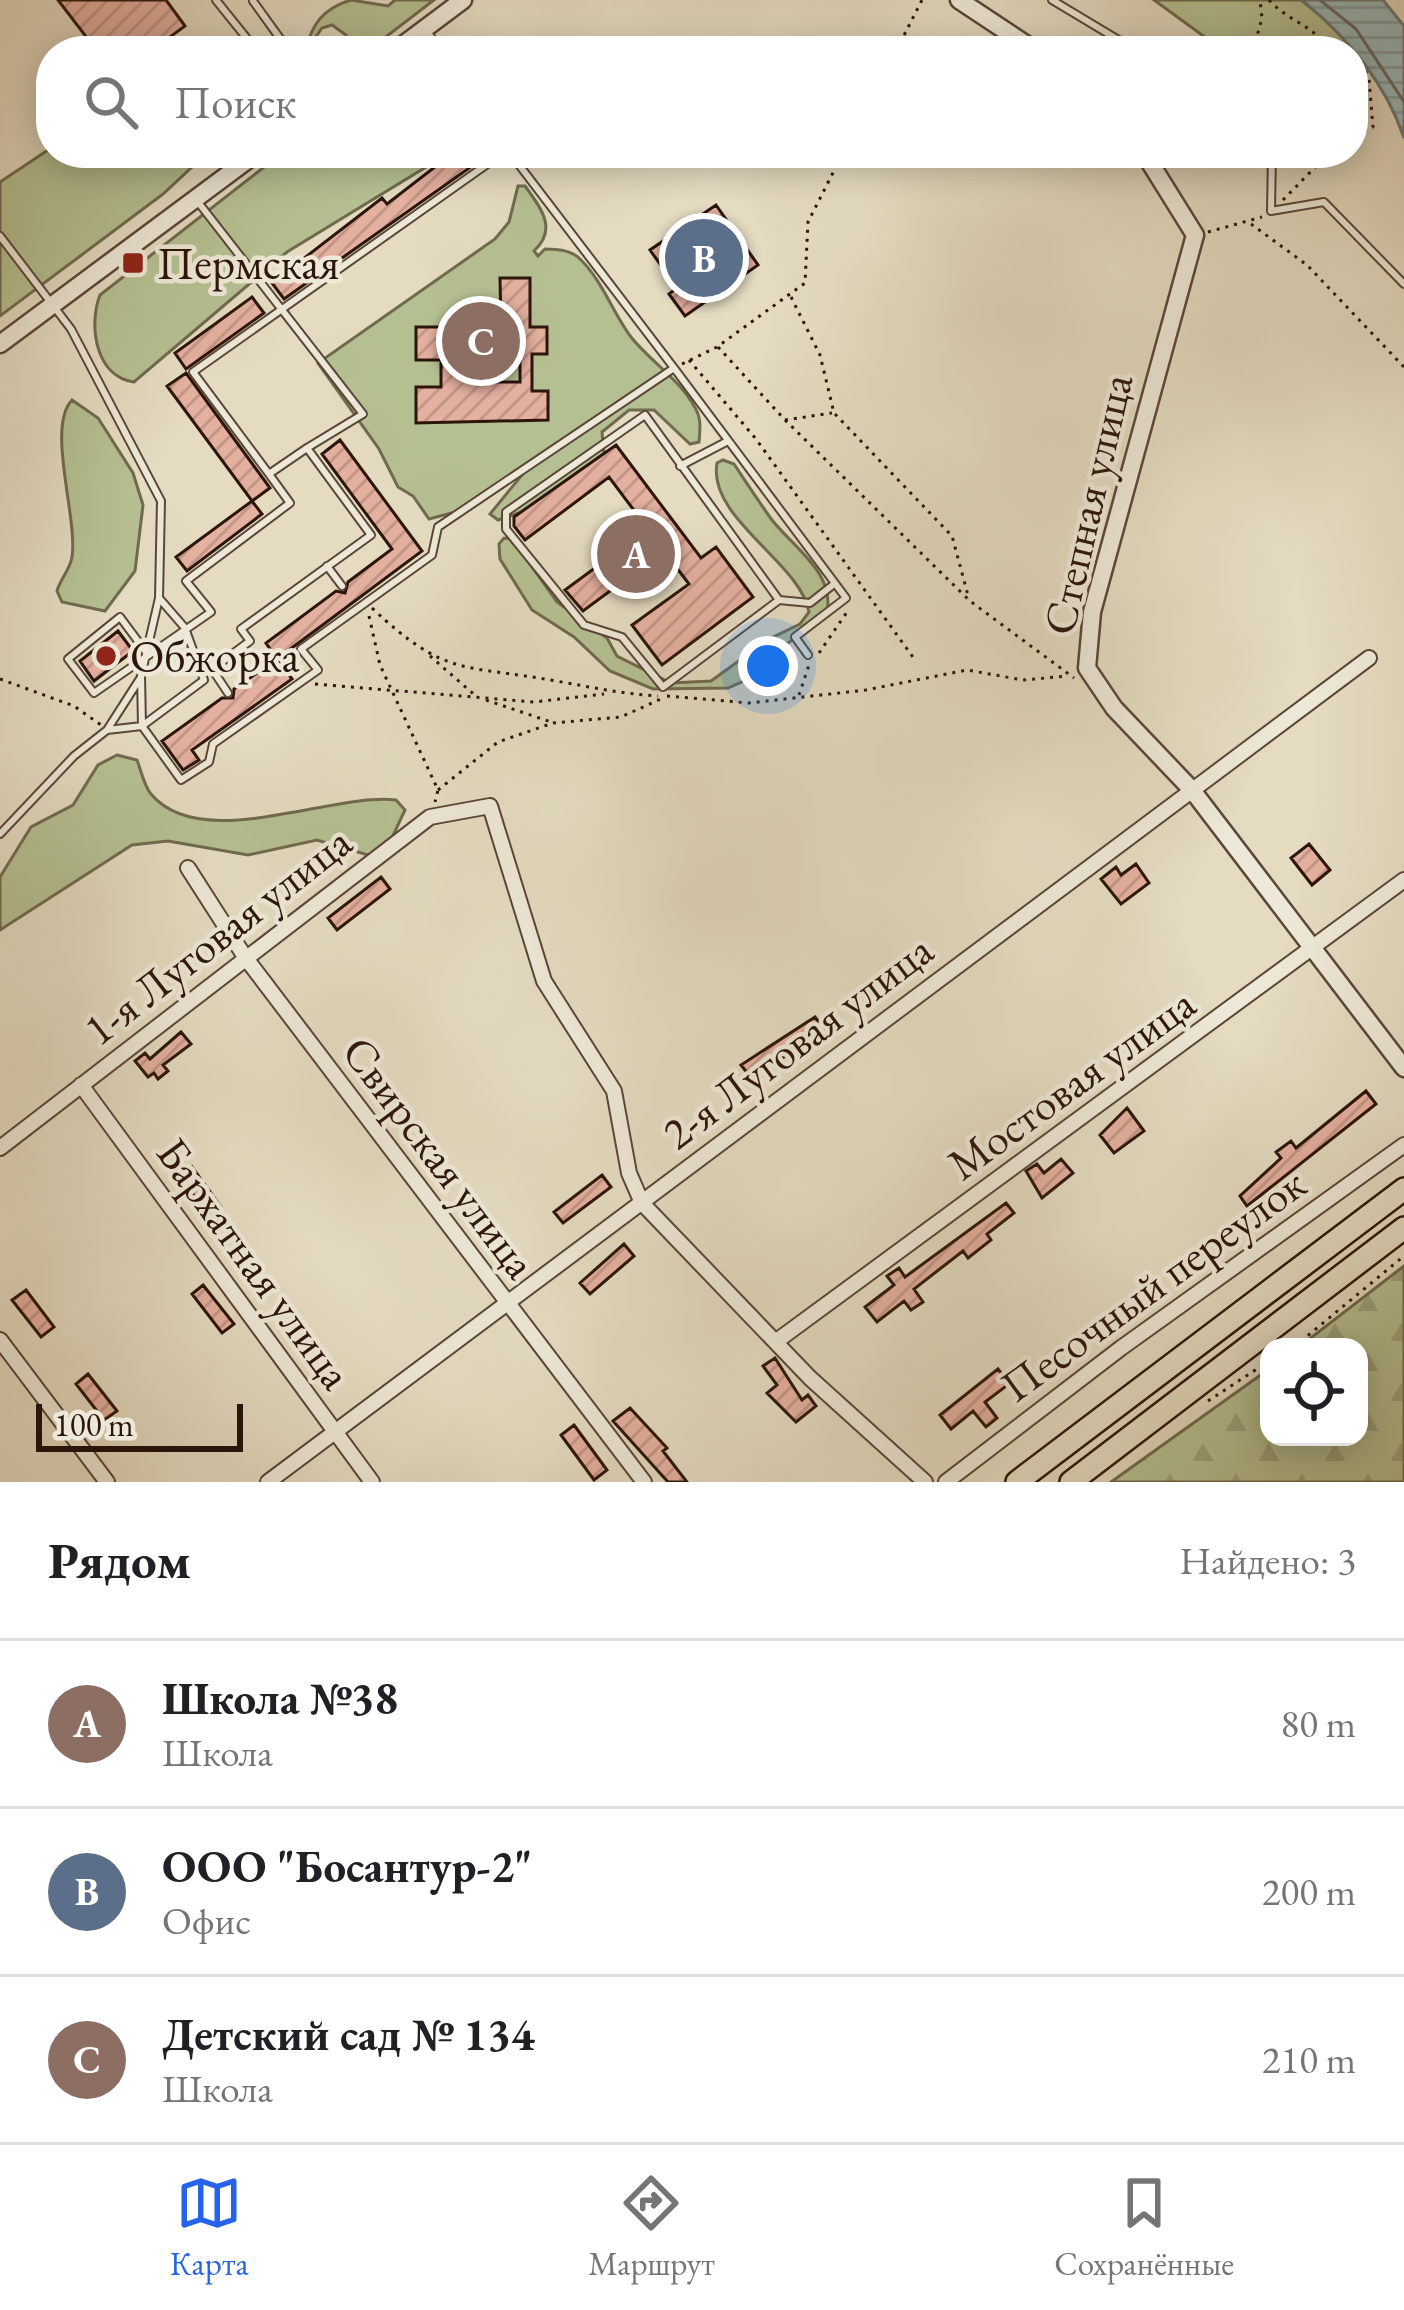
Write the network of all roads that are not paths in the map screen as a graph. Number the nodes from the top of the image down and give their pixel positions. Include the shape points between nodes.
1 (216, 0) edge
2 (463, 0) edge
3 (959, 0) edge
4 (1052, 0) edge
5 (253, 1) edge
6 (425, 28) junction
7 (245, 36) edge
8 (278, 36) edge
9 (415, 36) edge
10 (430, 36) edge
11 (1013, 36) edge
12 (1113, 36) edge
13 (237, 168) edge
14 (485, 168) edge
15 (519, 168) edge
16 (1153, 168) edge
17 (1272, 168) edge
18 (196, 199) junction
19 (0, 236) edge
20 (1404, 284) edge
21 (55, 304) junction
22 (280, 311) junction
23 (0, 344) edge
24 (674, 368) junction
25 (727, 442) junction
26 (307, 448) junction
27 (680, 466) junction
28 (269, 474) junction
29 (328, 566) junction
30 (834, 584) junction
31 (342, 586) dead end
32 (159, 598) junction
33 (779, 600) junction
34 (185, 628) junction
35 (146, 652) junction
36 (808, 655) dead end
37 (1369, 658) dead end
38 (141, 676) junction
39 (228, 693) dead end
40 (142, 726) junction
41 (107, 730) junction
42 (1192, 790) junction
43 (0, 834) edge
44 (188, 868) dead end
45 (1404, 880) edge
46 (1313, 949) junction
47 (245, 958) junction
48 (1404, 1068) edge
49 (82, 1085) junction
50 (1404, 1145) edge
51 (0, 1148) edge
52 (1404, 1189) edge
53 (642, 1203) junction
54 (1404, 1228) edge
55 (505, 1302) junction
56 (0, 1340) edge
57 (778, 1340) junction
58 (334, 1432) junction
59 (107, 1482) edge
60 (268, 1482) edge
61 (372, 1482) edge
62 (644, 1482) edge
63 (925, 1482) edge
64 (946, 1482) edge
65 (1017, 1482) edge
66 (1071, 1482) edge

1 - 7 lane
2 - 6 street
3 - 11 street
4 - 12 lane
5 - 8 lane
6 - 9 street
6 - 10 lane
13 - 18 street
14 - 22 lane
15 - 24 lane
16 - 42 street, Степная улица via 1195,235 1092,612 1087,668 1114,709
17 - 20 lane via 1271,211 1324,202
18 - 21 street
18 - 22 lane
19 - 21 lane
21 - 23 street
21 - 32 lane via 161,501
22 - 26 lane via 363,415
22 - 28 lane via 193,372
24 - 25 lane
24 - 40 lane via 438,527 432,555 301,649 318,670 213,744 208,762 181,780
25 - 27 lane
25 - 30 lane
26 - 28 lane
26 - 29 lane via 370,535
27 - 33 lane
27 - 33 lane via 645,416 506,512 506,529 584,625 622,637 663,687
28 - 34 lane via 290,503 186,581 211,612
29 - 31 lane
29 - 39 lane via 241,629 250,641 212,669
30 - 33 lane via 810,603
30 - 36 lane via 846,598 795,637
32 - 34 lane
32 - 35 lane
34 - 35 lane
34 - 40 lane via 204,680
35 - 35 lane via 94,693 68,659 120,617
35 - 38 lane
37 - 42 street, 2-я Луговая улица
38 - 40 lane
38 - 41 lane
40 - 41 lane
41 - 43 lane
42 - 46 street, Степная улица
42 - 53 street, 2-я Луговая улица
44 - 47 street, Свирская улица
45 - 46 street, Мостовая улица
46 - 48 street, Степная улица
46 - 57 street, Мостовая улица
47 - 49 street, 1-я Луговая улица
47 - 53 street, 1-я Луговая улица via 430,817 490,806 544,981 614,1091
47 - 55 street, Свирская улица
49 - 51 street, 1-я Луговая улица
49 - 58 street, Бархатная улица
50 - 64 street, Песочный переулок
52 - 65 main road
53 - 55 street, 2-я Луговая улица
53 - 57 street
54 - 66 main road
55 - 58 street, 2-я Луговая улица
55 - 62 street, Свирская улица
56 - 59 street
57 - 63 street
58 - 60 street, 2-я Луговая улица
58 - 61 street, Бархатная улица

